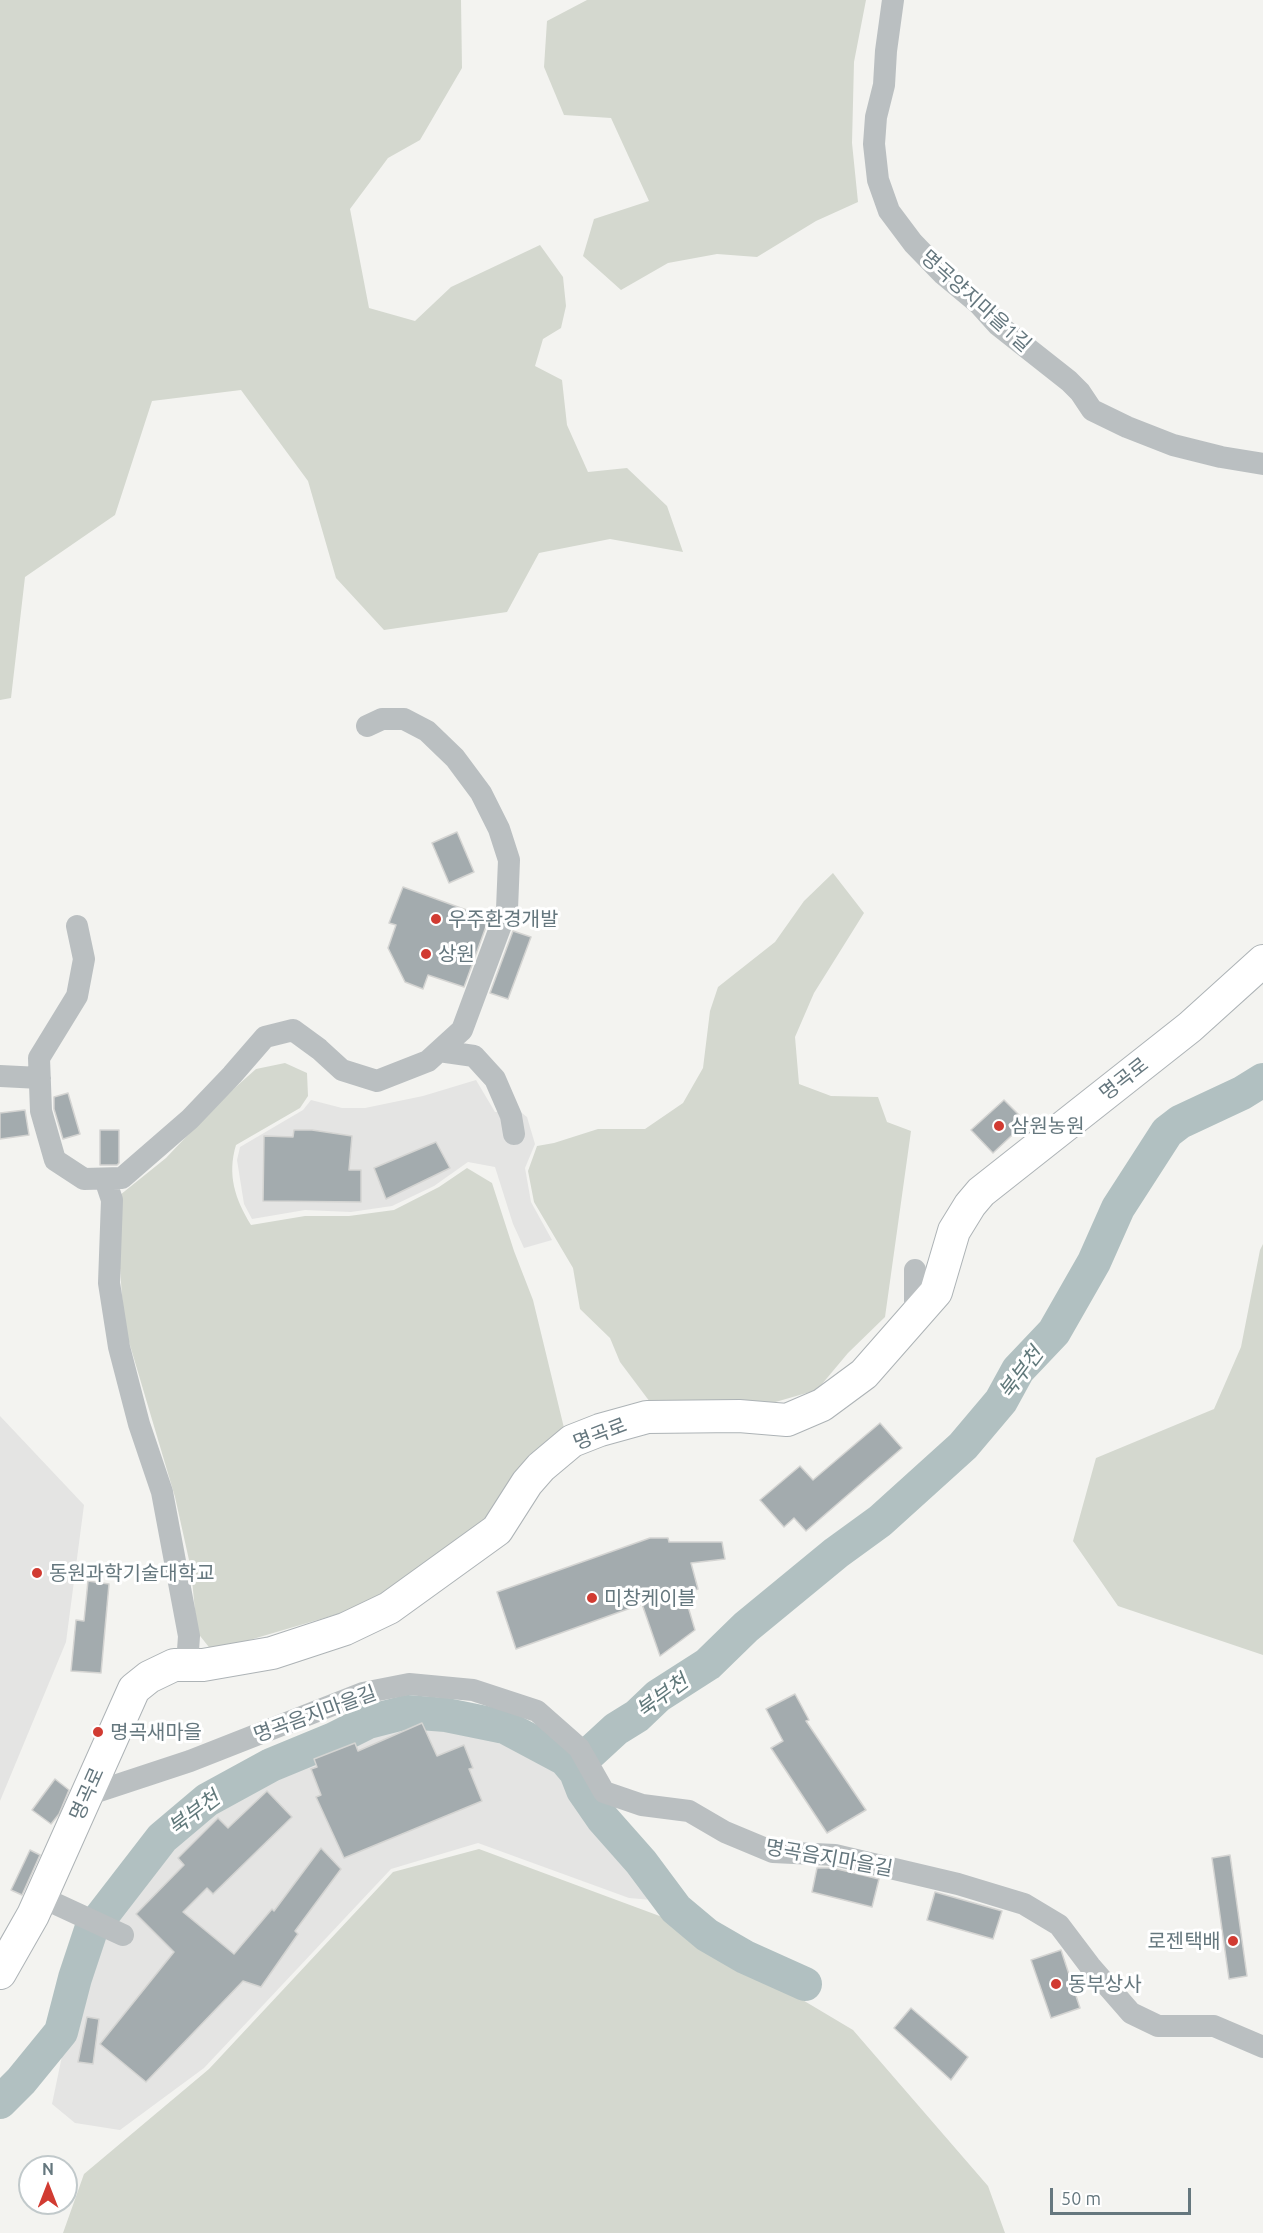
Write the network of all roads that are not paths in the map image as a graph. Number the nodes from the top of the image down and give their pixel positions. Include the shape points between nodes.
1 (893, 0) edge
2 (1263, 464) edge
3 (367, 726) dead end
4 (77, 926) dead end
5 (1263, 961) edge
6 (439, 1051) junction
7 (0, 1076) edge
8 (40, 1078) junction
9 (514, 1134) dead end
10 (105, 1179) junction
11 (915, 1270) dead end
12 (915, 1318) junction
13 (187, 1665) junction
14 (87, 1796) junction
15 (41, 1897) junction
16 (123, 1935) dead end
17 (0, 1974) edge
18 (1263, 2047) edge

1 - 2 street, 명곡양지마을1길 via 874,144 878,180 889,211 913,243 979,303 998,326 1069,381 1092,410 1173,445
3 - 6 street via 382,719 404,719 428,731 481,793 509,860 507,909 483,975 462,1030
4 - 8 street via 84,959 77,996 39,1058
5 - 12 main road, 명곡로 via 1190,1027 981,1192 954,1231 936,1292
6 - 9 street via 474,1056 495,1078
6 - 10 street via 428,1061 377,1081 342,1070 293,1030 265,1037 197,1112 152,1153 122,1178
7 - 8 street
8 - 10 street via 41,1111 54,1160 84,1179
10 - 13 street via 112,1200 110,1283 119,1347 162,1492 189,1636
11 - 12 street
12 - 13 main road, 명곡로 via 864,1374 822,1405 787,1420 647,1417 572,1441 540,1467 497,1530 389,1608 345,1629 272,1653
13 - 14 main road, 명곡로 via 174,1665 134,1689
14 - 15 main road, 명곡로
14 - 18 street, 명곡음지마을길 via 190,1761 363,1693 409,1684 473,1690 537,1711 579,1748 604,1792 642,1805 689,1810 725,1833 773,1852 835,1855 1024,1904 1059,1925 1131,2013 1158,2026 1214,2026
15 - 16 street
15 - 17 main road, 명곡로

